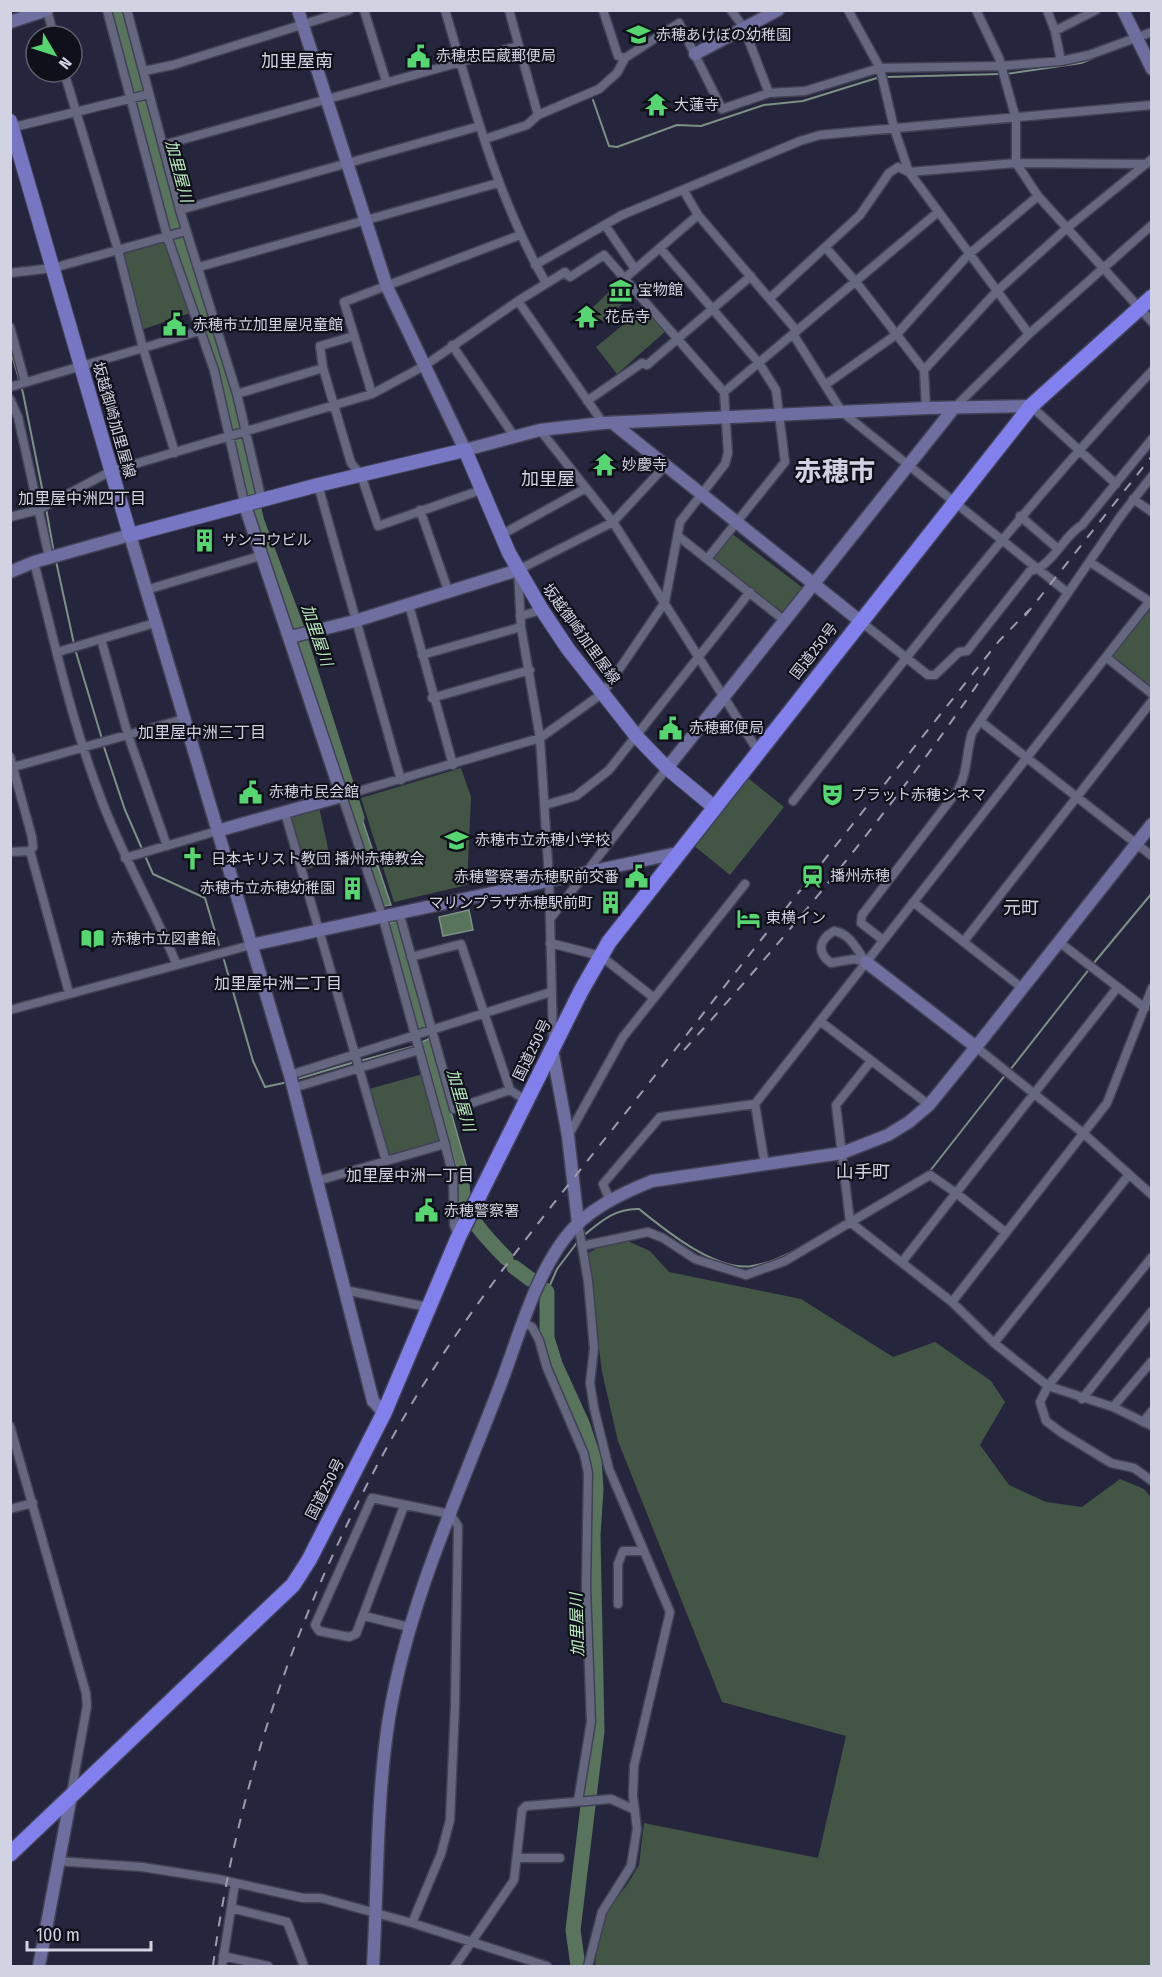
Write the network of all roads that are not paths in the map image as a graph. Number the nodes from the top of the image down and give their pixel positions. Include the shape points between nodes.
1 (47, 10) edge
2 (107, 10) edge
3 (127, 10) edge
4 (298, 10) edge
5 (349, 10) edge
6 (364, 10) edge
7 (445, 10) edge
8 (508, 10) edge
9 (603, 10) edge
10 (731, 10) edge
11 (778, 10) edge
12 (848, 10) edge
13 (976, 10) edge
14 (1047, 10) edge
15 (1096, 10) edge
16 (1123, 10) edge
17 (10, 22) edge
18 (303, 25) junction
19 (744, 28) junction
20 (1055, 31) junction
21 (1152, 32) edge
22 (1136, 38) junction
23 (518, 46) junction
24 (695, 54) junction
25 (625, 58) junction
26 (460, 61) junction
27 (1062, 61) junction
28 (1000, 66) junction
29 (880, 68) junction
30 (1152, 69) edge
31 (144, 71) junction
32 (386, 81) junction
33 (67, 84) edge
34 (769, 93) junction
35 (149, 94) junction
36 (130, 99) junction
37 (325, 99) junction
38 (1152, 105) edge
39 (75, 112) junction
40 (538, 115) junction
41 (1016, 119) junction
42 (11, 125) edge
43 (480, 126) junction
44 (894, 128) junction
45 (485, 139) junction
46 (163, 145) junction
47 (1149, 162) edge
48 (1016, 163) junction
49 (346, 165) junction
50 (909, 172) junction
51 (498, 183) junction
52 (684, 191) junction
53 (1038, 196) junction
54 (180, 210) junction
55 (938, 212) junction
56 (698, 215) junction
57 (363, 219) junction
58 (606, 225) junction
59 (1152, 225) edge
60 (1067, 228) junction
61 (186, 231) junction
62 (519, 235) junction
63 (167, 236) junction
64 (660, 248) junction
65 (826, 248) junction
66 (117, 250) junction
67 (968, 255) junction
68 (535, 265) junction
69 (199, 267) junction
70 (1103, 267) junction
71 (52, 268) junction
72 (635, 269) junction
73 (10, 273) edge
74 (751, 276) junction
75 (625, 278) junction
76 (856, 282) junction
77 (546, 283) junction
78 (387, 287) junction
79 (996, 291) junction
80 (1152, 297) edge
81 (770, 298) junction
82 (518, 301) junction
83 (1139, 308) junction
84 (712, 309) junction
85 (1152, 322) edge
86 (10, 327) edge
87 (199, 331) junction
88 (795, 333) junction
89 (897, 334) junction
90 (1029, 334) junction
91 (354, 336) junction
92 (678, 339) junction
93 (452, 345) junction
94 (143, 348) junction
95 (759, 363) junction
96 (424, 366) junction
97 (82, 367) junction
98 (323, 368) junction
99 (924, 370) junction
100 (1152, 371) edge
101 (25, 382) junction
102 (825, 385) junction
103 (10, 387) edge
104 (724, 393) junction
105 (237, 394) junction
106 (372, 394) junction
107 (10, 399) edge
108 (587, 401) junction
109 (334, 405) junction
110 (1031, 406) junction
111 (926, 408) junction
112 (954, 408) junction
113 (842, 412) junction
114 (780, 416) junction
115 (14, 418) edge
116 (728, 418) junction
117 (608, 424) junction
118 (540, 430) junction
119 (246, 433) junction
120 (514, 436) junction
121 (228, 437) junction
122 (1152, 439) edge
123 (1079, 448) junction
124 (465, 450) junction
125 (175, 453) junction
126 (909, 465) junction
127 (665, 466) junction
128 (111, 471) junction
129 (361, 475) junction
130 (1152, 476) edge
131 (1116, 484) junction
132 (318, 485) junction
133 (586, 488) junction
134 (481, 490) junction
135 (701, 495) junction
136 (1133, 499) junction
137 (954, 500) junction
138 (262, 501) junction
139 (245, 506) junction
140 (38, 510) junction
141 (420, 510) junction
142 (1152, 512) edge
143 (1020, 516) junction
144 (10, 517) edge
145 (613, 522) junction
146 (737, 523) junction
147 (130, 535) junction
148 (501, 535) junction
149 (678, 536) junction
150 (1002, 538) junction
151 (1058, 548) junction
152 (260, 556) junction
153 (49, 557) junction
154 (707, 559) junction
155 (1090, 561) junction
156 (34, 562) junction
157 (1040, 569) junction
158 (519, 570) junction
159 (10, 572) edge
160 (814, 584) junction
161 (146, 590) junction
162 (750, 592) junction
163 (449, 593) junction
164 (1068, 593) junction
165 (665, 602) junction
166 (1150, 602) edge
167 (409, 605) junction
168 (542, 610) junction
169 (520, 616) junction
170 (355, 621) junction
171 (785, 621) junction
172 (860, 621) junction
173 (155, 623) junction
174 (521, 627) junction
175 (290, 637) junction
176 (101, 639) junction
177 (58, 652) junction
178 (422, 655) junction
179 (699, 656) junction
180 (1106, 657) junction
181 (906, 658) junction
182 (530, 670) junction
183 (603, 693) junction
184 (1152, 694) edge
185 (724, 697) junction
186 (432, 698) junction
187 (1152, 701) edge
188 (184, 719) junction
189 (980, 721) junction
190 (128, 735) junction
191 (636, 737) junction
192 (540, 738) junction
193 (83, 749) junction
194 (758, 752) junction
195 (10, 757) edge
196 (1027, 758) junction
197 (453, 765) junction
198 (12, 768) edge
199 (667, 768) junction
200 (400, 780) junction
201 (348, 794) junction
202 (1076, 798) junction
203 (793, 801) dead end
204 (545, 805) junction
205 (714, 807) junction
206 (285, 813) junction
207 (1152, 824) edge
208 (217, 831) junction
209 (1135, 844) junction
210 (167, 846) junction
211 (30, 851) junction
212 (10, 852) edge
213 (676, 853) junction
214 (1152, 856) edge
215 (125, 858) junction
216 (588, 871) junction
217 (549, 879) junction
218 (745, 884) dead end
219 (913, 902) junction
220 (390, 914) junction
221 (550, 919) junction
222 (320, 928) junction
223 (884, 940) junction
224 (964, 941) junction
225 (1059, 942) junction
226 (550, 943) junction
227 (251, 945) junction
228 (601, 956) junction
229 (411, 957) junction
230 (866, 962) junction
231 (176, 963) junction
232 (1022, 988) junction
233 (1117, 988) junction
234 (1152, 988) edge
235 (551, 992) junction
236 (69, 993) junction
237 (654, 998) junction
238 (1144, 1008) junction
239 (10, 1010) edge
240 (484, 1015) junction
241 (820, 1021) junction
242 (431, 1032) junction
243 (418, 1042) junction
244 (976, 1047) junction
245 (552, 1049) junction
246 (357, 1055) junction
247 (871, 1061) junction
248 (360, 1067) junction
249 (292, 1082) junction
250 (510, 1090) junction
251 (1034, 1093) junction
252 (526, 1101) junction
253 (755, 1104) junction
254 (928, 1105) junction
255 (1083, 1132) junction
256 (568, 1136) junction
257 (446, 1144) junction
258 (842, 1153) junction
259 (386, 1161) junction
260 (765, 1165) junction
261 (1128, 1176) junction
262 (318, 1181) junction
263 (956, 1193) junction
264 (1152, 1195) edge
265 (610, 1201) junction
266 (850, 1222) junction
267 (579, 1223) junction
268 (1005, 1232) junction
269 (461, 1233) junction
270 (582, 1246) junction
271 (1151, 1259) edge
272 (902, 1262) junction
273 (345, 1290) junction
274 (952, 1302) junction
275 (428, 1307) junction
276 (1152, 1311) edge
277 (524, 1323) junction
278 (994, 1343) junction
279 (1152, 1361) edge
280 (1048, 1386) junction
281 (1082, 1399) junction
282 (1113, 1407) junction
283 (1152, 1411) edge
284 (384, 1413) junction
285 (1143, 1422) junction
286 (10, 1425) edge
287 (1152, 1426) edge
288 (1152, 1481) edge
289 (33, 1503) junction
290 (404, 1506) junction
291 (10, 1509) edge
292 (450, 1514) junction
293 (644, 1551) junction
294 (618, 1604) dead end
295 (364, 1616) junction
296 (409, 1627) junction
297 (71, 1796) junction
298 (580, 1801) junction
299 (635, 1810) junction
300 (10, 1854) edge
301 (519, 1858) junction
302 (560, 1858) dead end
303 (57, 1861) junction
304 (235, 1883) junction
305 (231, 1908) junction
306 (376, 1913) junction
307 (412, 1923) junction
308 (472, 1943) junction
309 (223, 1956) junction
310 (39, 1966) edge
311 (222, 1966) edge
312 (268, 1966) edge
313 (304, 1966) edge
314 (373, 1966) edge
315 (455, 1966) edge
316 (547, 1966) edge
317 (588, 1966) edge

1 - 17 street
2 - 36 street
3 - 31 street
4 - 18 street, 坂越御崎加里屋線
5 - 18 street
6 - 32 street
7 - 26 street
8 - 23 street
9 - 25 street via 618,56
10 - 19 street
11 - 19 street
12 - 29 street
13 - 28 street
14 - 20 street
15 - 20 street
16 - 22 street
18 - 31 street
18 - 37 street, 坂越御崎加里屋線
19 - 24 street
19 - 34 street
20 - 27 street
21 - 22 street
22 - 27 street
22 - 30 street
23 - 26 street
23 - 40 street
24 - 25 street via 679,23
24 - 34 street via 722,110
25 - 40 street via 617,73 599,89
26 - 32 street
26 - 43 street
27 - 28 street
28 - 29 street
28 - 41 street
29 - 34 street via 805,91
29 - 44 street
31 - 35 street
32 - 37 street
33 - 39 street
35 - 36 street
35 - 46 street
36 - 39 street
36 - 63 street
37 - 46 street
37 - 49 street, 坂越御崎加里屋線
38 - 41 street
39 - 42 street
39 - 66 street
40 - 45 street via 527,125
41 - 44 street
41 - 48 street
42 - 71 main road, 坂越御崎加里屋線
43 - 45 street
43 - 49 street
44 - 50 street
44 - 52 street via 819,135
45 - 51 street
46 - 54 street
47 - 48 street
47 - 60 street
48 - 50 street
48 - 53 street
49 - 54 street
49 - 57 street, 坂越御崎加里屋線
50 - 55 street
50 - 65 street via 898,167 889,173 860,215
51 - 57 street
51 - 62 street
52 - 56 street
52 - 58 street
53 - 60 street
53 - 67 street
54 - 61 street
55 - 67 street
55 - 76 street
56 - 64 street
56 - 74 street
57 - 69 street
57 - 78 street, 坂越御崎加里屋線
58 - 68 street
58 - 72 street
59 - 70 street
60 - 70 street
60 - 79 street
61 - 63 street
61 - 69 street
62 - 68 street
62 - 78 street
63 - 66 street
63 - 87 street
64 - 72 street
64 - 84 street
65 - 76 street
65 - 81 street
66 - 71 street
66 - 94 street
67 - 79 street
67 - 89 street
68 - 77 street
69 - 105 street
70 - 83 street
70 - 90 street
71 - 73 street
71 - 97 main road, 坂越御崎加里屋線
72 - 75 street
74 - 81 street
74 - 84 street
75 - 77 street via 604,255 570,277 565,272
75 - 92 street
76 - 88 street
76 - 89 street
77 - 82 street
78 - 91 street via 344,302
78 - 96 street, 坂越御崎加里屋線
79 - 90 street
79 - 99 street
80 - 83 highway, 国道250号
81 - 88 street
82 - 93 street
82 - 108 street
83 - 85 street
83 - 110 highway, 国道250号
84 - 92 street
84 - 95 street
86 - 101 street
87 - 94 street
87 - 121 street via 214,370
88 - 95 street
88 - 102 street
89 - 99 street
89 - 102 street
90 - 112 street
91 - 98 street via 320,346
91 - 106 street
92 - 104 street
92 - 108 street via 647,365 642,363
93 - 96 street
93 - 120 street
94 - 97 street
94 - 125 street
95 - 104 street
95 - 114 street via 776,390
96 - 106 street
96 - 124 street, 坂越御崎加里屋線
97 - 101 street
97 - 128 main road, 坂越御崎加里屋線
98 - 105 street
98 - 109 street
99 - 111 street
100 - 123 street
101 - 103 street
102 - 113 street
104 - 116 street
105 - 119 street
106 - 109 street
107 - 115 street
108 - 117 street
109 - 119 street
109 - 129 street via 351,463
110 - 112 street
110 - 123 street
110 - 137 highway, 国道250号
111 - 112 street
111 - 113 street
112 - 126 street
113 - 114 street
113 - 126 street
114 - 116 street
114 - 146 street via 785,462
115 - 140 street
116 - 117 street
116 - 135 street via 726,464
117 - 118 street
117 - 127 street
118 - 120 street
118 - 133 street
119 - 121 street
119 - 138 street
120 - 124 street
121 - 125 street
121 - 139 street
122 - 131 street
123 - 131 street
123 - 143 street
124 - 129 main road
124 - 134 main road, 坂越御崎加里屋線
125 - 128 street
126 - 137 street
126 - 160 street
127 - 135 street
127 - 145 street
128 - 140 street
128 - 147 main road, 坂越御崎加里屋線
129 - 132 main road
129 - 141 street via 378,526
130 - 136 street
131 - 151 street
132 - 138 main road
132 - 170 street
133 - 145 street
133 - 148 street
134 - 141 street
134 - 148 main road, 坂越御崎加里屋線
135 - 146 street
135 - 149 street via 680,522
136 - 142 street
136 - 155 street
137 - 150 street
137 - 172 highway, 国道250号
138 - 139 main road
139 - 147 main road
139 - 152 street
140 - 144 street
140 - 153 street
141 - 163 street
143 - 150 street
143 - 151 street
145 - 158 street
145 - 165 street
146 - 154 street
146 - 160 street
147 - 153 street
147 - 161 street
148 - 158 main road, 坂越御崎加里屋線
149 - 154 street
149 - 165 street
150 - 157 street
150 - 181 street
151 - 157 street
152 - 161 street
152 - 175 street
153 - 156 street
154 - 162 street
155 - 164 street
155 - 166 street
156 - 159 street
156 - 177 street
157 - 164 street
157 - 181 street via 1030,571 967,651 959,652 935,675 928,675
158 - 163 street
158 - 168 main road, 坂越御崎加里屋線
158 - 169 street
160 - 171 street
160 - 172 street
161 - 173 street
162 - 171 street
162 - 179 street
163 - 167 street
164 - 189 street
165 - 179 street
165 - 183 street
166 - 180 street
167 - 170 street
167 - 178 street
168 - 169 street
168 - 183 main road, 坂越御崎加里屋線
169 - 174 street
170 - 175 street
170 - 200 street
171 - 185 street
172 - 181 street
172 - 194 highway, 国道250号
173 - 176 street
173 - 188 street
174 - 178 street
174 - 182 street
175 - 201 street
176 - 177 street
176 - 190 street
177 - 193 street
178 - 186 street
179 - 185 street
179 - 191 street
180 - 184 street
180 - 196 street
181 - 203 street
182 - 186 street
182 - 192 street
183 - 191 main road, 坂越御崎加里屋線
183 - 192 street
185 - 194 street
185 - 199 street
186 - 197 street
187 - 202 street
188 - 190 street
188 - 208 street
189 - 196 street
189 - 223 street via 972,733 965,777 958,790 862,915 861,923
190 - 193 street
190 - 210 street
191 - 199 main road, 坂越御崎加里屋線
191 - 204 street via 591,785 576,796
192 - 197 street
192 - 204 street
193 - 198 street
193 - 215 street
194 - 205 highway, 国道250号
195 - 198 street
196 - 202 street
196 - 219 street
197 - 200 street
198 - 211 street via 32,837
199 - 205 main road, 坂越御崎加里屋線
199 - 216 street
200 - 201 street
201 - 206 street
201 - 220 street
202 - 209 street
202 - 224 street
204 - 217 street
205 - 213 highway, 国道250号
206 - 208 street
206 - 222 street
207 - 209 street
208 - 210 street
208 - 227 street
209 - 214 street
209 - 225 street
210 - 215 street
211 - 212 street
211 - 236 street
213 - 216 street
213 - 228 highway, 国道250号
215 - 231 street
216 - 217 street
216 - 221 street
217 - 220 street
217 - 221 street
218 - 237 street
219 - 223 street
219 - 224 street
220 - 222 street
220 - 229 street
220 - 243 street
221 - 226 street
222 - 227 street
222 - 246 street
223 - 230 street
224 - 232 street
225 - 232 street
225 - 233 street
226 - 228 street
226 - 235 street
227 - 231 street
227 - 249 street
228 - 237 street
228 - 245 highway, 国道250号
229 - 240 street via 461,944
229 - 242 street
230 - 230 street via 854,959 831,963 820,951 821,943 834,931 842,932
230 - 241 street
230 - 244 street
231 - 236 street
232 - 244 street
233 - 238 street
233 - 251 street
234 - 238 street
235 - 240 street
235 - 245 street
236 - 239 street
237 - 256 street via 623,1037
238 - 255 street via 1107,1103
240 - 242 street
240 - 250 street
241 - 247 street
241 - 253 street
242 - 243 street
242 - 250 street via 454,1109
243 - 246 street
243 - 248 street
243 - 257 street
244 - 251 street
244 - 254 street
245 - 252 highway, 国道250号
245 - 256 street
246 - 248 street
246 - 249 street
247 - 254 street
247 - 258 street via 836,1105
248 - 249 street
248 - 259 street
249 - 262 street
250 - 252 street
251 - 255 street
251 - 263 street
252 - 269 highway, 国道250号
253 - 260 street
253 - 265 street via 660,1117 603,1185
254 - 258 street via 888,1135
255 - 261 street
255 - 268 street
256 - 267 street
257 - 259 street
257 - 269 street via 453,1178 454,1225
258 - 260 street
258 - 266 street
259 - 262 street
260 - 265 street via 652,1182
261 - 264 street
261 - 278 street
262 - 273 street
263 - 266 street via 930,1175
263 - 268 street
263 - 272 street
265 - 267 street
266 - 270 street via 784,1261 746,1275 695,1259 648,1232
266 - 272 street
267 - 270 street
267 - 277 street via 548,1265
268 - 274 street
269 - 275 highway, 国道250号
270 - 293 street via 594,1348 590,1383 594,1408 609,1469
271 - 280 street
272 - 274 street
273 - 275 street
273 - 284 street via 374,1401
274 - 278 street
275 - 284 highway, 国道250号
276 - 281 street
277 - 292 street
277 - 298 street via 539,1340 588,1473 586,1587 591,1722
278 - 280 street
279 - 282 street
280 - 281 street
280 - 288 street via 1040,1402 1046,1421 1091,1452 1111,1463 1134,1468
281 - 282 street
282 - 285 street
283 - 285 street
284 - 297 highway, 国道250号 via 293,1585
285 - 287 street
286 - 289 street
289 - 291 street
289 - 297 street via 86,1693
290 - 292 street
290 - 295 street
290 - 295 street via 372,1498 315,1627 352,1637
292 - 296 street
292 - 307 street via 458,1526 450,1820 441,1854
293 - 294 street via 623,1551 618,1564
293 - 299 street via 670,1612 634,1766
295 - 296 street
296 - 306 street via 383,1760
297 - 300 highway, 国道250号
297 - 303 street
298 - 299 street via 611,1799
298 - 301 street via 526,1806 522,1810
299 - 317 street via 638,1829 631,1866 602,1911
301 - 302 street
301 - 308 street via 514,1880
303 - 304 street via 142,1867
303 - 310 street
304 - 305 street
304 - 306 street via 303,1898 321,1898
305 - 309 street
305 - 313 street via 287,1922
306 - 307 street
306 - 314 street
307 - 308 street
308 - 315 street
308 - 316 street
309 - 311 street
309 - 312 street

